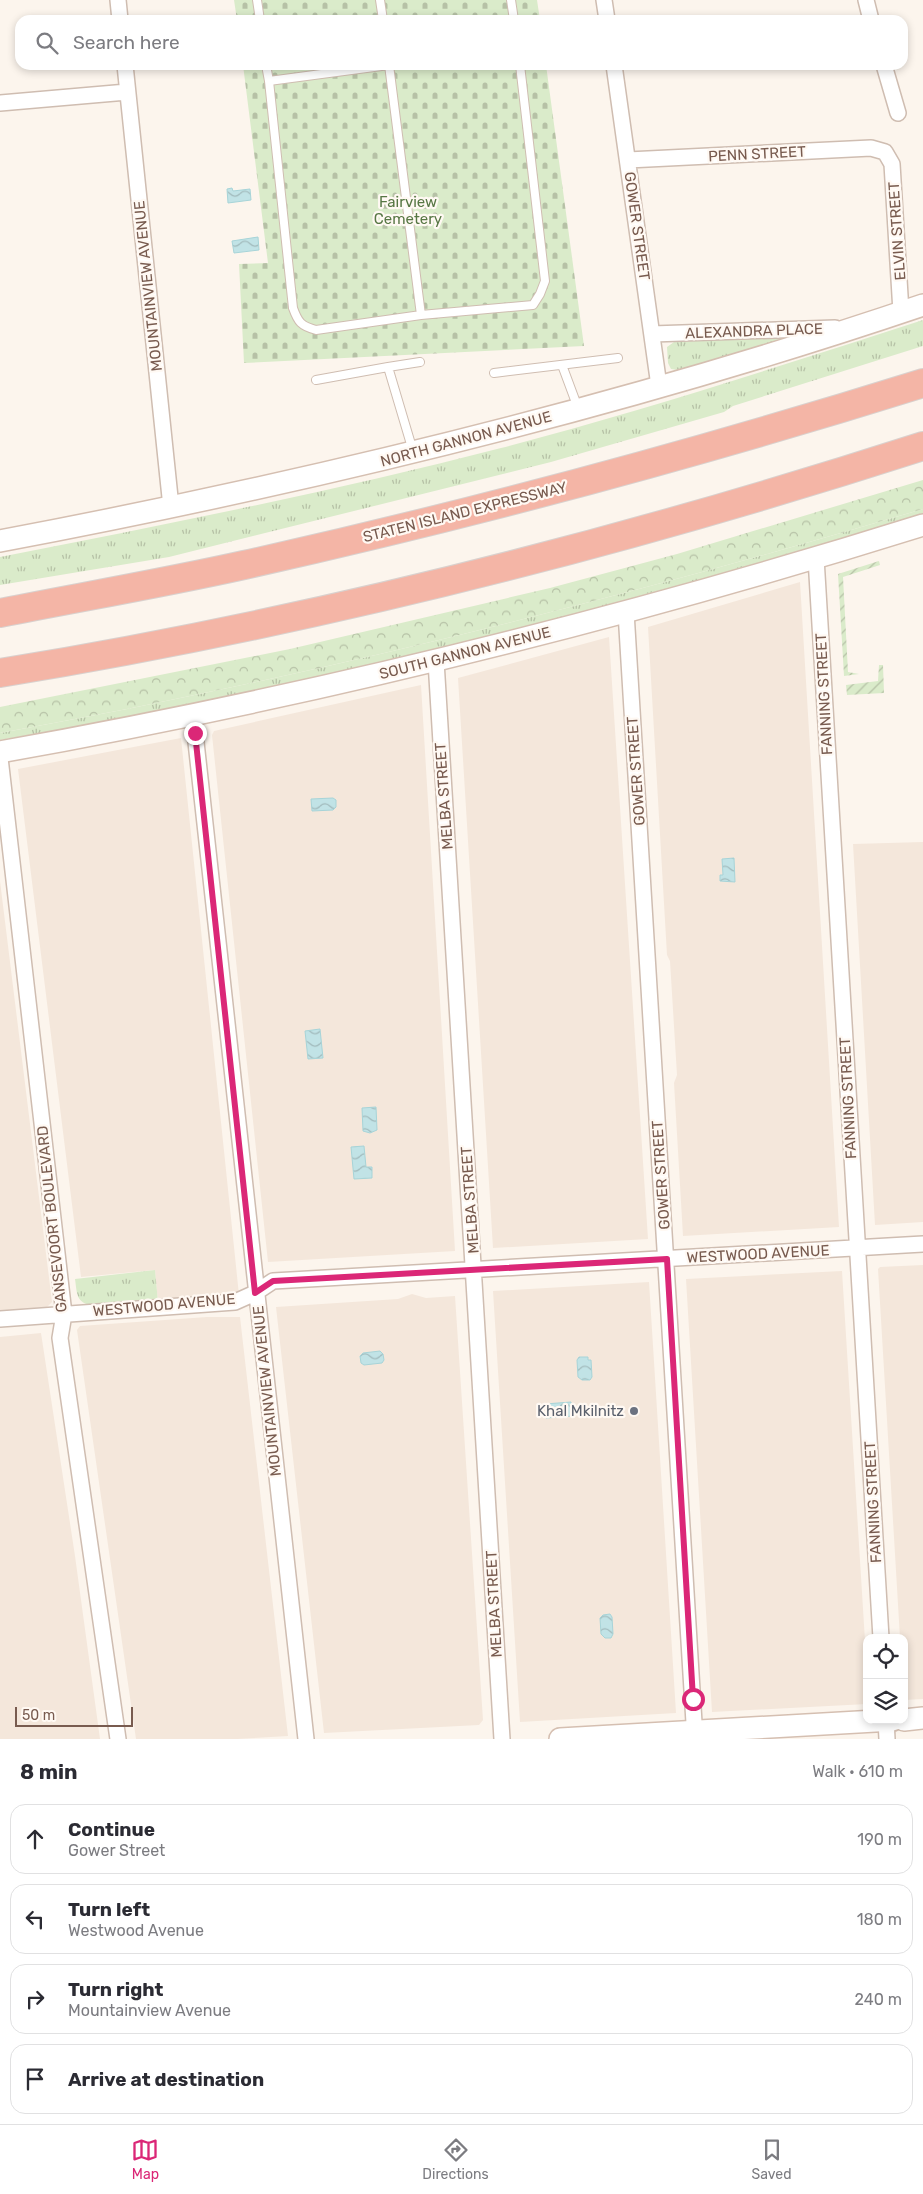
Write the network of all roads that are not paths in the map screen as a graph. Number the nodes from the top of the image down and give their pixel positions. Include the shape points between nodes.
1 (118, 0) edge
2 (257, 0) edge
3 (380, 0) edge
4 (512, 0) edge
5 (604, 0) edge
6 (866, 0) edge
7 (120, 15) edge
8 (259, 15) edge
9 (382, 15) edge
10 (514, 15) edge
11 (606, 15) edge
12 (870, 15) edge
13 (126, 70) edge
14 (267, 70) edge
15 (352, 70) edge
16 (390, 70) edge
17 (521, 70) edge
18 (615, 70) edge
19 (885, 70) edge
20 (269, 81) junction
21 (128, 92) junction
22 (0, 103) edge
23 (898, 113) dead end
24 (885, 152) joint
25 (628, 160) junction
26 (923, 305) edge
27 (901, 312) junction
28 (421, 315) junction
29 (857, 328) junction
30 (652, 334) junction
31 (618, 358) dead end
32 (420, 362) dead end
33 (562, 365) junction
34 (388, 367) junction
35 (494, 373) dead end
36 (316, 380) dead end
37 (923, 383) edge
38 (659, 386) junction
39 (579, 409) junction
40 (923, 446) edge
41 (414, 452) junction
42 (171, 507) junction
43 (923, 525) edge
44 (0, 540) edge
45 (816, 558) junction
46 (7, 611) edge
47 (626, 612) junction
48 (436, 661) junction
49 (0, 673) edge
50 (193, 715) junction
51 (0, 752) edge
52 (0, 758) edge
53 (923, 1244) edge
54 (858, 1248) junction
55 (667, 1259) junction
56 (475, 1271) junction
57 (255, 1293) junction
58 (64, 1314) junction
59 (0, 1319) edge
60 (881, 1634) edge
61 (923, 1718) edge
62 (908, 1720) edge
63 (863, 1722) edge
64 (886, 1724) edge
65 (695, 1735) edge
66 (118, 1739) edge
67 (306, 1739) edge
68 (502, 1739) edge
69 (560, 1739) edge
70 (887, 1739) edge

1 - 7 street
2 - 8 lane
3 - 9 lane
4 - 10 lane
5 - 11 street
6 - 12 street
13 - 21 street, MOUNTAINVIEW AVENUE
14 - 20 lane
15 - 20 lane
16 - 28 lane
17 - 28 lane via 545,281 540,294 532,304
18 - 25 street, GOWER STREET
19 - 23 street
20 - 28 lane via 293,308 298,322 316,330
21 - 22 street
21 - 42 street, MOUNTAINVIEW AVENUE
24 - 25 street, PENN STREET via 871,148
24 - 27 street, ELVIN STREET via 892,164
25 - 30 street, GOWER STREET
26 - 27 street, NORTH GANNON AVENUE
27 - 29 street, NORTH GANNON AVENUE
29 - 30 street, ALEXANDRA PLACE
29 - 38 street, NORTH GANNON AVENUE
30 - 38 street, GOWER STREET
31 - 33 lane
32 - 34 lane
33 - 35 lane
33 - 39 lane
34 - 36 lane
34 - 41 lane
37 - 46 highway, STATEN ISLAND EXPRESSWAY via 680,456 407,527 242,565
38 - 39 street, NORTH GANNON AVENUE
39 - 41 street, NORTH GANNON AVENUE
40 - 49 highway via 697,514 427,585 153,646
41 - 42 street, NORTH GANNON AVENUE
42 - 44 street, NORTH GANNON AVENUE
43 - 45 street, SOUTH GANNON AVENUE
45 - 47 street, SOUTH GANNON AVENUE
45 - 54 street, FANNING STREET
47 - 48 street, SOUTH GANNON AVENUE
47 - 55 street, GOWER STREET
48 - 50 street, SOUTH GANNON AVENUE
48 - 56 street, MELBA STREET
50 - 51 street, SOUTH GANNON AVENUE
50 - 57 street, MOUNTAINVIEW AVENUE
52 - 58 street, GANSEVOORT BOULEVARD
53 - 54 street, WESTWOOD AVENUE
54 - 55 street, WESTWOOD AVENUE
54 - 60 street, FANNING STREET
55 - 56 street, WESTWOOD AVENUE
55 - 65 street, GOWER STREET
56 - 57 street, WESTWOOD AVENUE via 273,1281
56 - 68 street, MELBA STREET
57 - 58 street, WESTWOOD AVENUE via 235,1302
57 - 67 street, MOUNTAINVIEW AVENUE
58 - 59 street, WESTWOOD AVENUE
58 - 66 street, GANSEVOORT BOULEVARD via 60,1338
61 - 62 street
63 - 65 street
64 - 70 street
65 - 69 street

